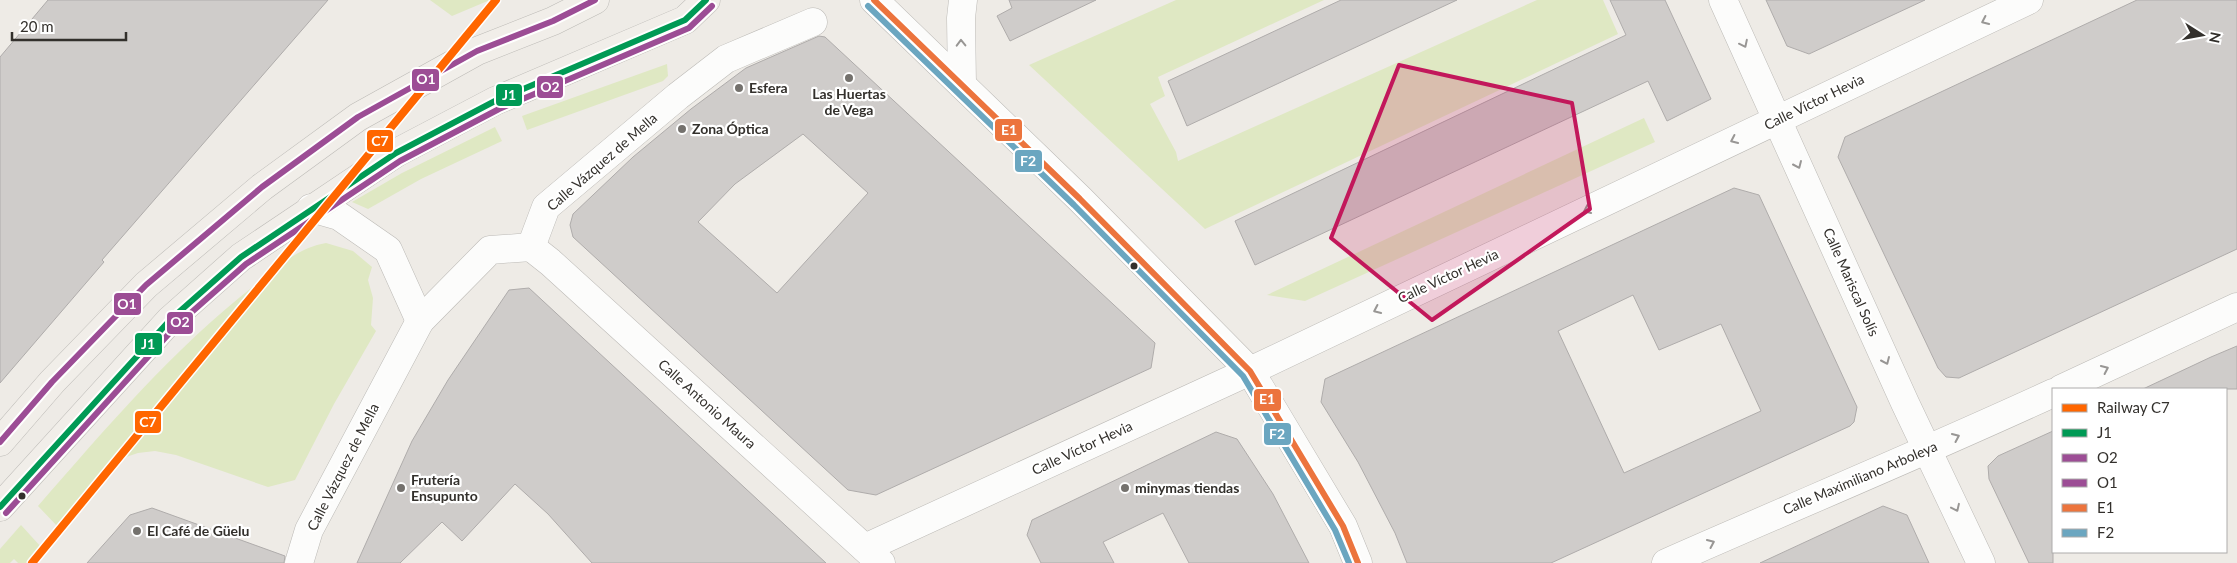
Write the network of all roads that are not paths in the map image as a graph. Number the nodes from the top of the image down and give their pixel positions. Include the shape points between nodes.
1 (595, 0) edge
2 (706, 0) edge
3 (874, 0) edge
4 (963, 0) edge
5 (1723, 0) edge
6 (2029, 0) edge
7 (558, 11) edge
8 (813, 22) dead end
9 (962, 86) junction
10 (1778, 120) junction
11 (311, 208) junction
12 (531, 247) junction
13 (2237, 307) edge
14 (420, 320) junction
15 (1250, 371) junction
16 (2062, 388) edge
17 (2052, 393) edge
18 (0, 442) edge
19 (1928, 450) junction
20 (0, 507) edge
21 (873, 555) edge
22 (299, 563) edge
23 (1358, 563) edge
24 (1666, 563) edge
25 (1981, 563) edge

1 - 7 main road
2 - 11 main road via 684,20 495,101 413,144
3 - 9 street
9 -> 4 street
5 -> 10 street, Calle Mariscal Solís
6 -> 10 street, Calle Víctor Hevia
7 - 18 main road via 358,117 262,187 146,285 52,382
8 - 12 street, Calle Vázquez de Mella via 726,59 678,96 546,207
9 - 15 street via 1080,199
10 -> 15 street, Calle Víctor Hevia
10 -> 19 street, Calle Mariscal Solís
11 - 14 street via 339,216 388,250
11 - 20 main road via 241,257 170,320
12 - 14 street, Calle Vázquez de Mella via 490,250
12 - 21 street, Calle Antonio Maura
16 -> 13 street
14 - 22 street, Calle Vázquez de Mella via 309,530
15 - 21 street, Calle Víctor Hevia
15 - 23 street via 1343,526
19 -> 17 street, Calle Maximiliano Arboleya
24 -> 19 street, Calle Maximiliano Arboleya via 1861,476
19 -> 25 street, Calle Mariscal Solís

